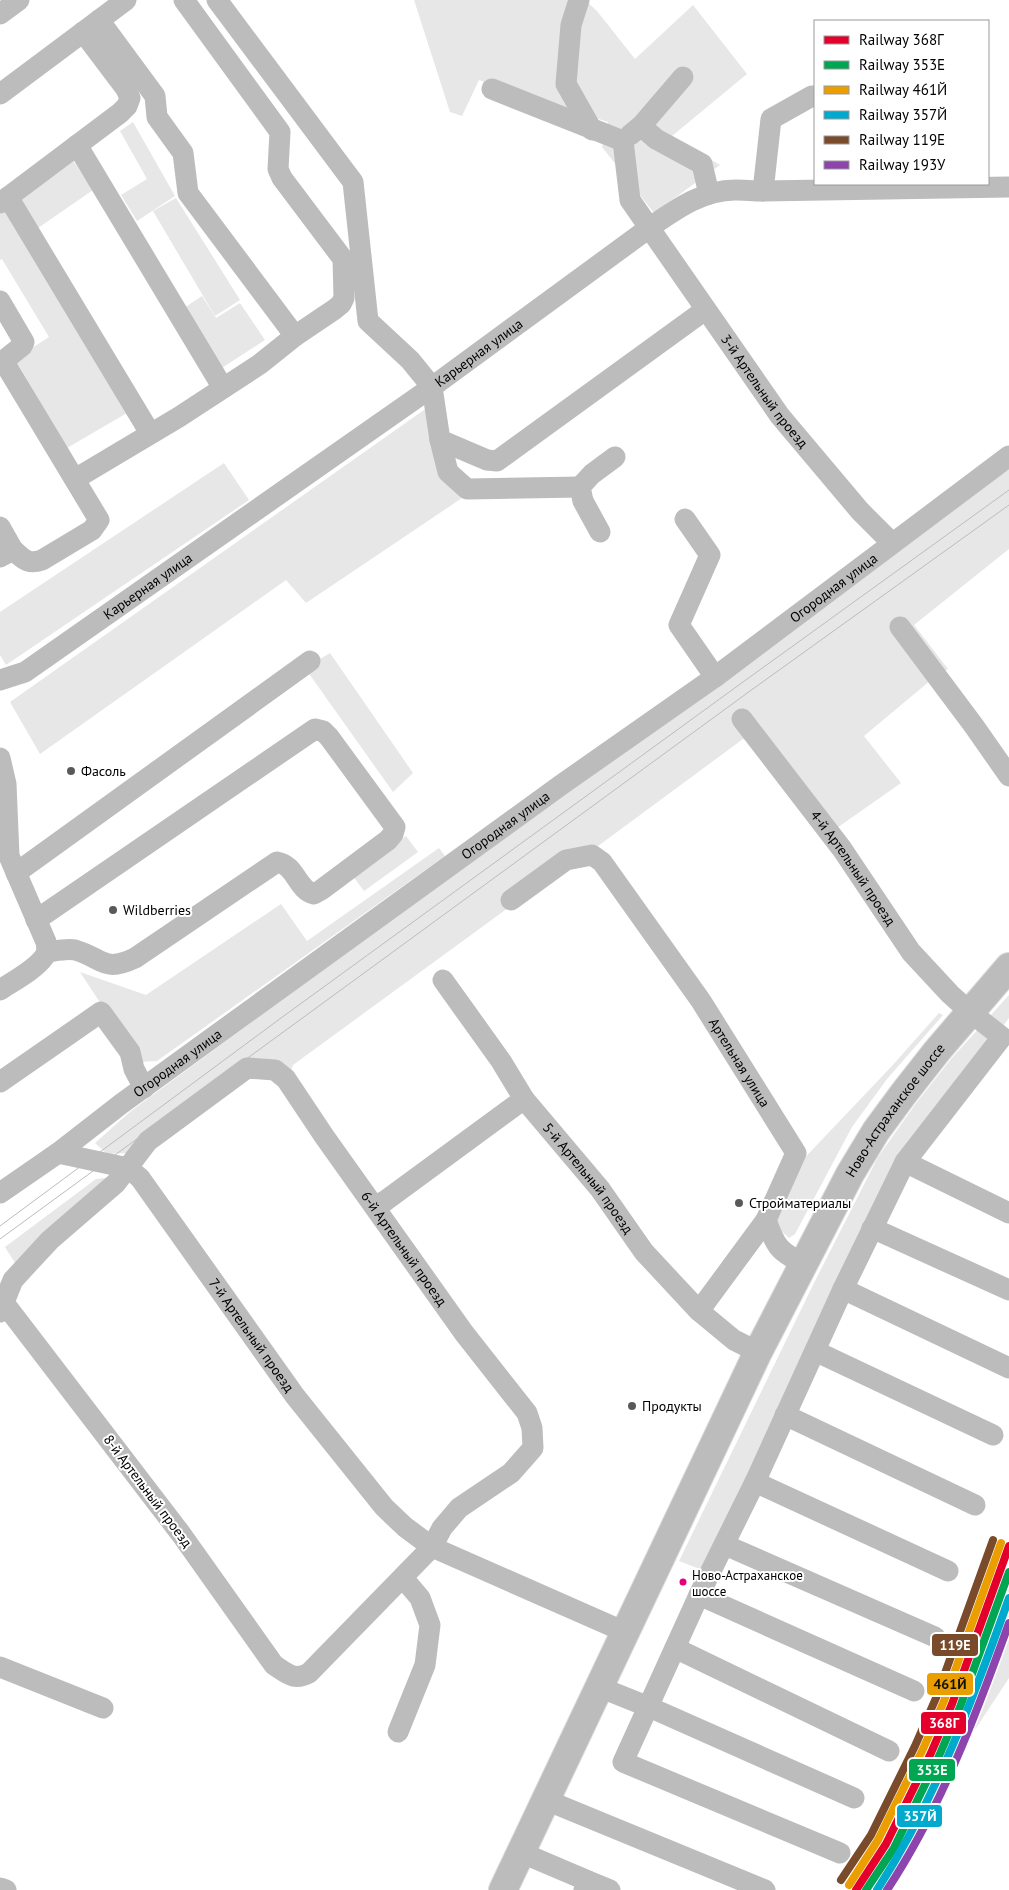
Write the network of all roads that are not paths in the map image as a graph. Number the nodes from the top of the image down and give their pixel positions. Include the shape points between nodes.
1 (19, 0) edge
2 (126, 0) edge
3 (184, 0) edge
4 (217, 0) edge
5 (579, 0) edge
6 (0, 14) edge
7 (91, 26) junction
8 (684, 78) dead end
9 (492, 88) dead end
10 (0, 94) edge
11 (814, 96) edge
12 (641, 126) junction
13 (592, 130) junction
14 (622, 141) junction
15 (77, 146) junction
16 (1009, 187) edge
17 (763, 192) junction
18 (709, 194) junction
19 (4, 200) edge
20 (649, 228) junction
21 (0, 301) edge
22 (705, 310) junction
23 (295, 336) junction
24 (223, 388) junction
25 (432, 388) junction
26 (150, 433) junction
27 (440, 440) junction
28 (1009, 456) edge
29 (615, 458) dead end
30 (75, 479) junction
31 (580, 487) junction
32 (685, 519) dead end
33 (0, 527) edge
34 (600, 532) dead end
35 (892, 543) junction
36 (6, 554) edge
37 (900, 627) dead end
38 (310, 660) dead end
39 (714, 677) junction
40 (0, 680) edge
41 (742, 719) dead end
42 (0, 758) edge
43 (1009, 776) edge
44 (16, 873) junction
45 (510, 900) dead end
46 (36, 920) junction
47 (47, 952) junction
48 (1009, 967) edge
49 (443, 980) dead end
50 (0, 990) edge
51 (970, 1012) junction
52 (1005, 1032) edge
53 (0, 1082) edge
54 (144, 1088) junction
55 (524, 1099) junction
56 (58, 1152) junction
57 (905, 1162) junction
58 (128, 1168) junction
59 (0, 1193) edge
60 (375, 1206) junction
61 (1009, 1214) edge
62 (766, 1220) junction
63 (872, 1228) junction
64 (805, 1265) junction
65 (843, 1289) junction
66 (1009, 1290) edge
67 (2, 1307) edge
68 (699, 1311) junction
69 (815, 1351) junction
70 (758, 1352) junction
71 (1009, 1368) edge
72 (785, 1415) junction
73 (993, 1435) dead end
74 (755, 1482) junction
75 (975, 1505) dead end
76 (725, 1545) junction
77 (432, 1548) junction
78 (948, 1571) dead end
79 (403, 1578) junction
80 (699, 1595) junction
81 (625, 1632) junction
82 (935, 1637) dead end
83 (675, 1648) junction
84 (0, 1667) edge
85 (599, 1687) junction
86 (914, 1691) dead end
87 (649, 1707) junction
88 (103, 1708) dead end
89 (398, 1732) dead end
90 (889, 1751) dead end
91 (854, 1798) dead end
92 (546, 1800) junction
93 (520, 1852) junction
94 (840, 1853) dead end
95 (586, 1886) edge
96 (0, 1888) edge
97 (6, 1890) edge
98 (503, 1890) edge
99 (610, 1890) edge
100 (765, 1890) edge

1 - 6 street
2 - 7 street
3 - 23 street via 275,123 280,132 278,169 282,178 343,259 344,298 341,304
4 - 25 street via 353,182 368,320 410,360
5 - 13 street via 571,25 566,84
7 - 10 street
7 - 15 street via 130,98 120,113
7 - 23 street via 154,96 157,117 183,153 188,193
8 - 12 street
9 - 13 street
11 - 17 street via 771,119
12 - 14 street
12 - 18 street via 656,139 702,164
13 - 14 street
14 - 20 street, 3-й Артельный проезд via 630,200
15 - 19 street
15 - 24 street
16 - 17 street, Карьерная улица
17 - 18 street, Карьерная улица via 734,190
18 - 20 street, Карьерная улица via 682,206
19 - 26 street
20 - 22 street, 3-й Артельный проезд
20 - 25 street, Карьерная улица
21 - 30 street via 24,342 7,358 7,367
22 - 27 street via 498,461 486,460
22 - 35 street, 3-й Артельный проезд via 780,416 860,511
23 - 24 street
24 - 26 street
25 - 27 street
25 - 40 street, Карьерная улица via 25,672
26 - 30 street
27 - 31 street via 448,472 468,489
28 - 35 street, Огородная улица
29 - 31 street
30 - 36 street via 99,520 96,526 33,563
31 - 34 street via 583,501
32 - 39 street via 710,555 679,625
33 - 36 street
35 - 39 street, Огородная улица
37 - 43 street
38 - 44 street
39 - 54 street, Огородная улица
41 - 51 street, 4-й Артельный проезд via 842,849 911,952
42 - 44 street via 6,784 9,856
44 - 46 street
45 - 62 street, Артельная улица via 566,860 592,855 602,862 696,993 796,1152
46 - 47 street
46 - 47 street via 315,729 329,737 395,827 388,840 314,894 307,892 290,868 278,862 123,964 112,966 102,963 74,949
47 - 50 street via 37,965
48 - 51 main road, Ново-Астраханское шоссе
49 - 55 street, 5-й Артельный проезд
51 - 52 street, 4-й Артельный проезд
51 - 64 main road, Ново-Астраханское шоссе via 876,1131 850,1174
52 - 57 street
53 - 54 street via 101,1012 130,1052
54 - 56 street, Огородная улица
55 - 60 street
55 - 68 street, 5-й Артельный проезд via 600,1189 644,1252
56 - 58 street
56 - 59 street, Огородная улица
57 - 61 street
57 - 63 street
58 - 60 street, 6-й Артельный проезд via 148,1141 247,1068 275,1070 286,1079
58 - 67 street via 116,1183 50,1240 13,1280
58 - 77 street, 7-й Артельный проезд via 140,1178 295,1396 384,1507
60 - 77 street, 6-й Артельный проезд via 464,1333 526,1414 532,1428 533,1448 511,1473 459,1508 442,1528
62 - 64 street via 772,1238 783,1253
62 - 68 street
63 - 65 street
63 - 66 street
64 - 70 main road, Ново-Астраханское шоссе
65 - 69 street
65 - 71 street
67 - 79 street, 8-й Артельный проезд via 181,1534 274,1665 300,1678 310,1673
68 - 70 street, 5-й Артельный проезд via 734,1340
69 - 72 street
69 - 73 street
70 - 81 main road, Ново-Астраханское шоссе
72 - 74 street
72 - 75 street
74 - 76 street
74 - 78 street
76 - 80 street
76 - 82 street
77 - 79 street
77 - 81 street, 7-й Артельный проезд
79 - 89 street via 420,1598 430,1625 425,1665
80 - 83 street
80 - 86 street
81 - 85 main road, Ново-Астраханское шоссе
83 - 87 street
83 - 90 street
84 - 88 street
85 - 87 street
85 - 92 main road, Ново-Астраханское шоссе
87 - 91 street
87 - 94 street via 623,1762
92 - 93 main road, Ново-Астраханское шоссе
92 - 100 street
93 - 95 street
93 - 98 main road, Ново-Астраханское шоссе
95 - 99 street
96 - 97 street

